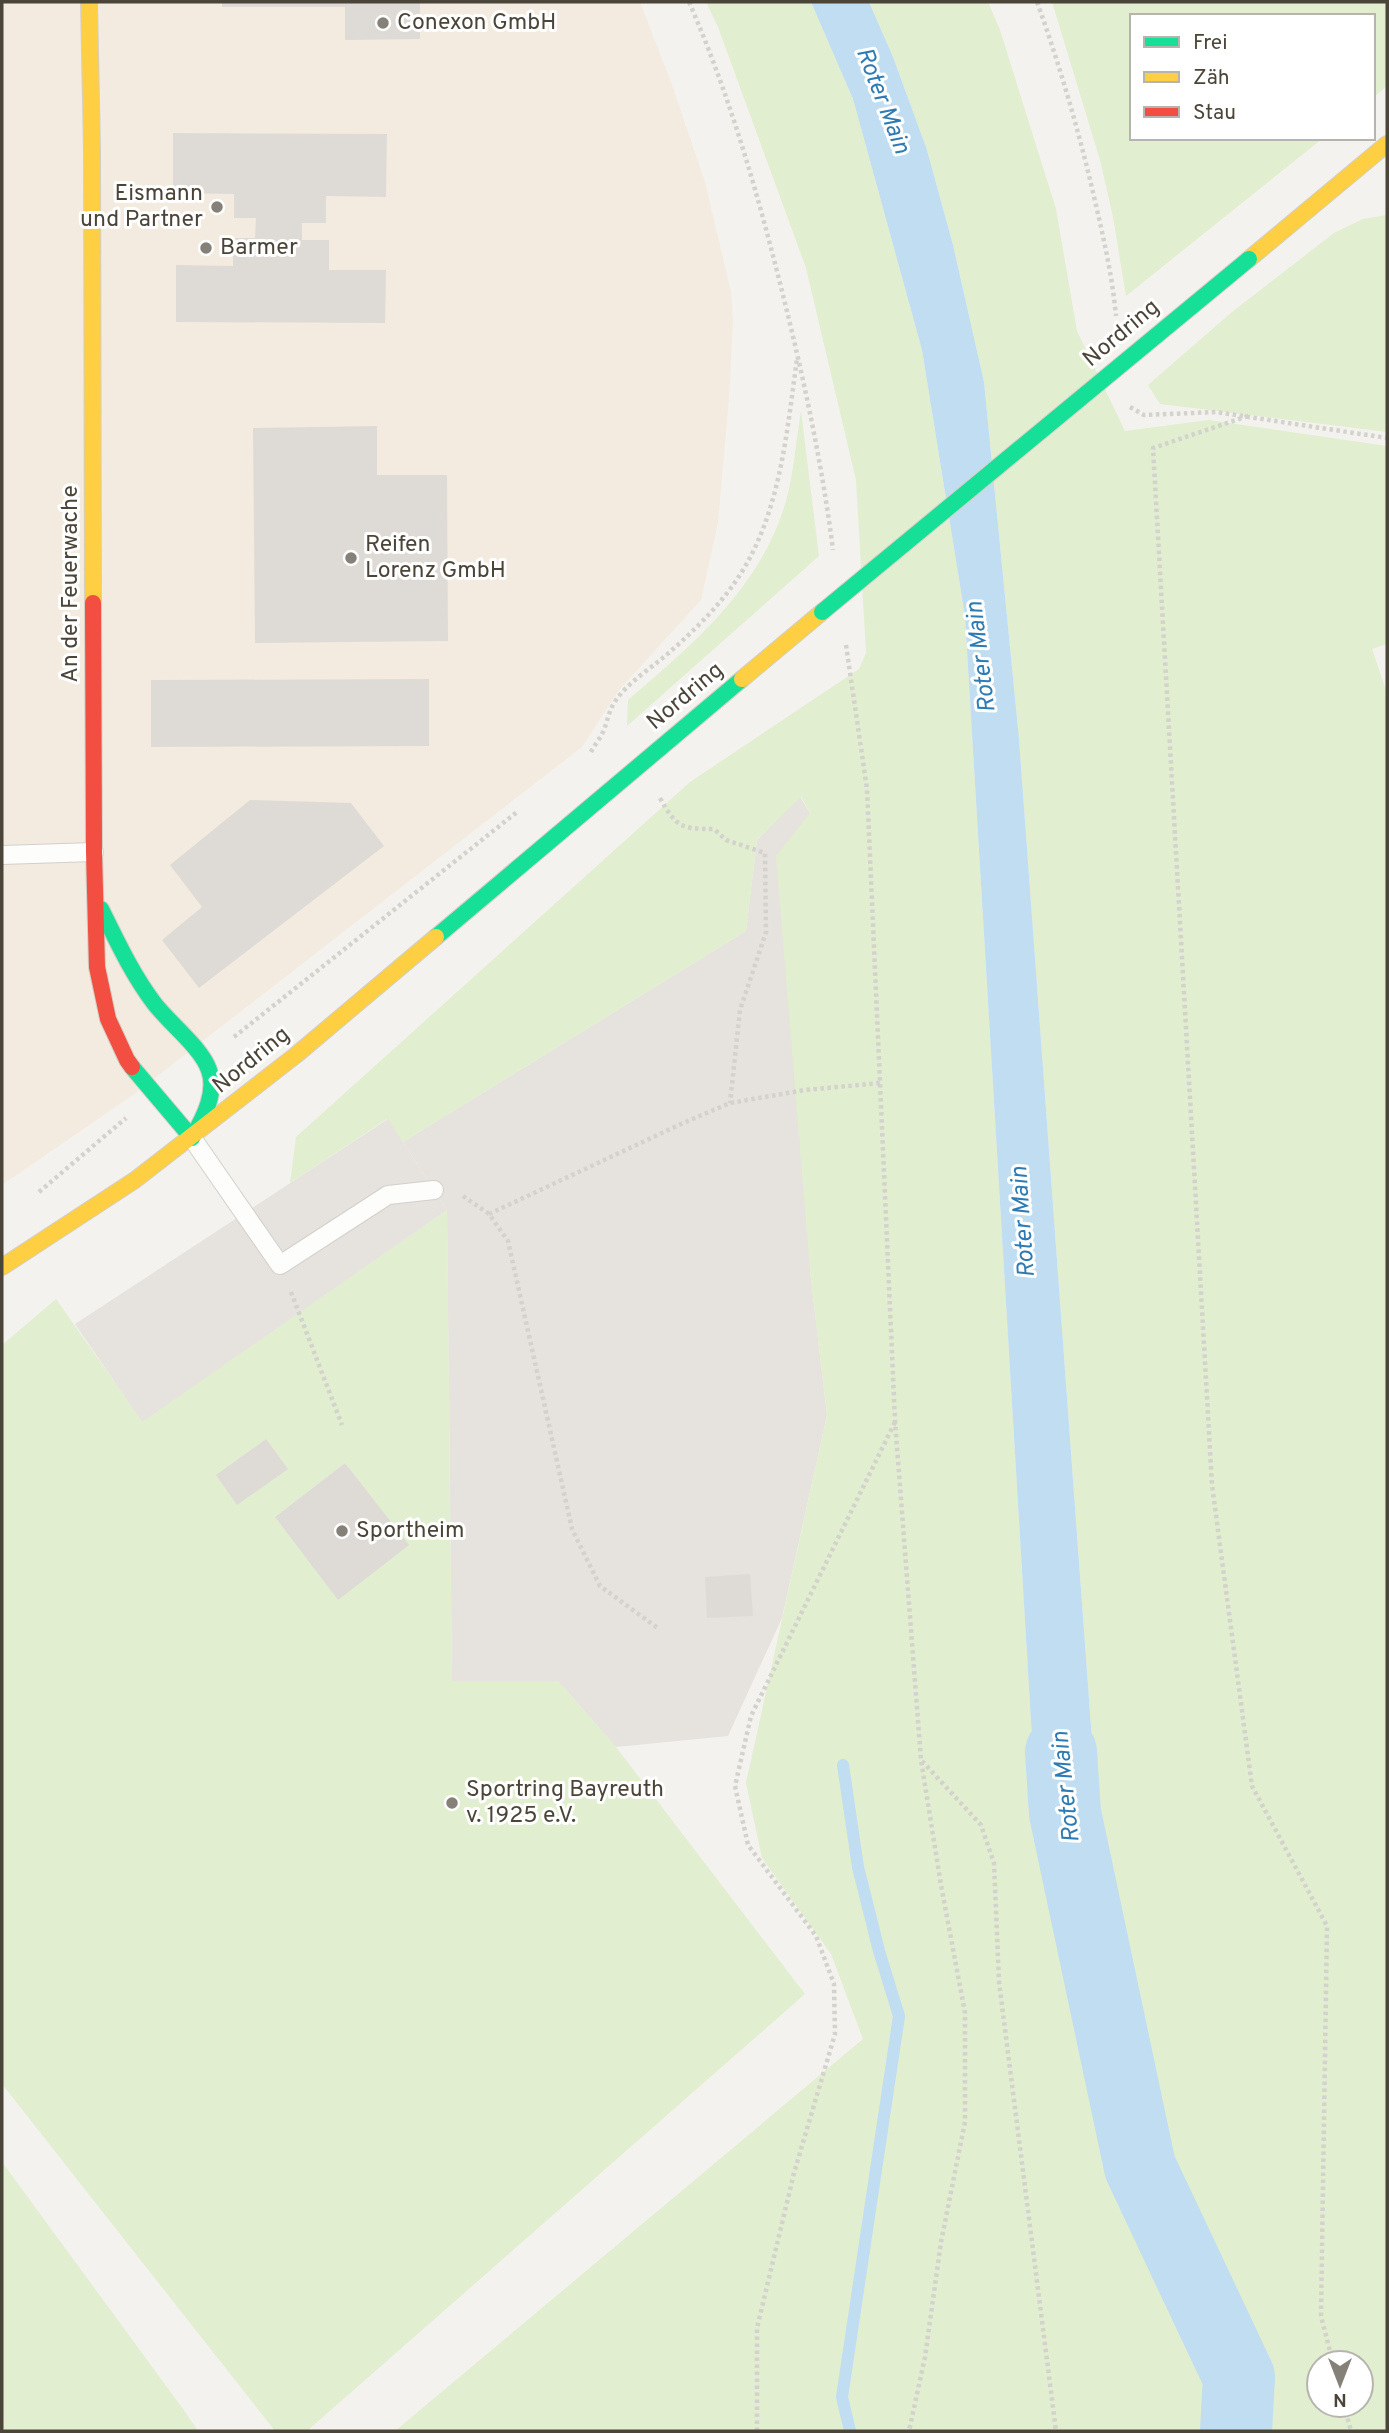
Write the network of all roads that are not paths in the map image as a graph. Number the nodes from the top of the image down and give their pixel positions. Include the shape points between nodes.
1 (89, 2) edge
2 (1387, 144) edge
3 (94, 852) junction
4 (2, 855) edge
5 (96, 898) junction
6 (296, 1055) junction
7 (208, 1068) junction
8 (192, 1138) junction
9 (434, 1190) road end
10 (2, 1267) edge

1 - 3 main road, An der Feuerwache
2 - 6 main road, Nordring, bridge
3 - 4 lane
3 - 5 main road, An der Feuerwache
5 - 7 main road via 139,981
5 - 8 main road, An der Feuerwache via 97,967 108,1019 127,1060
6 - 7 main road via 255,1071
6 - 8 main road, Nordring
7 - 8 main road via 211,1088 206,1114
8 - 9 lane via 280,1265 388,1195
8 - 10 main road, Nordring

